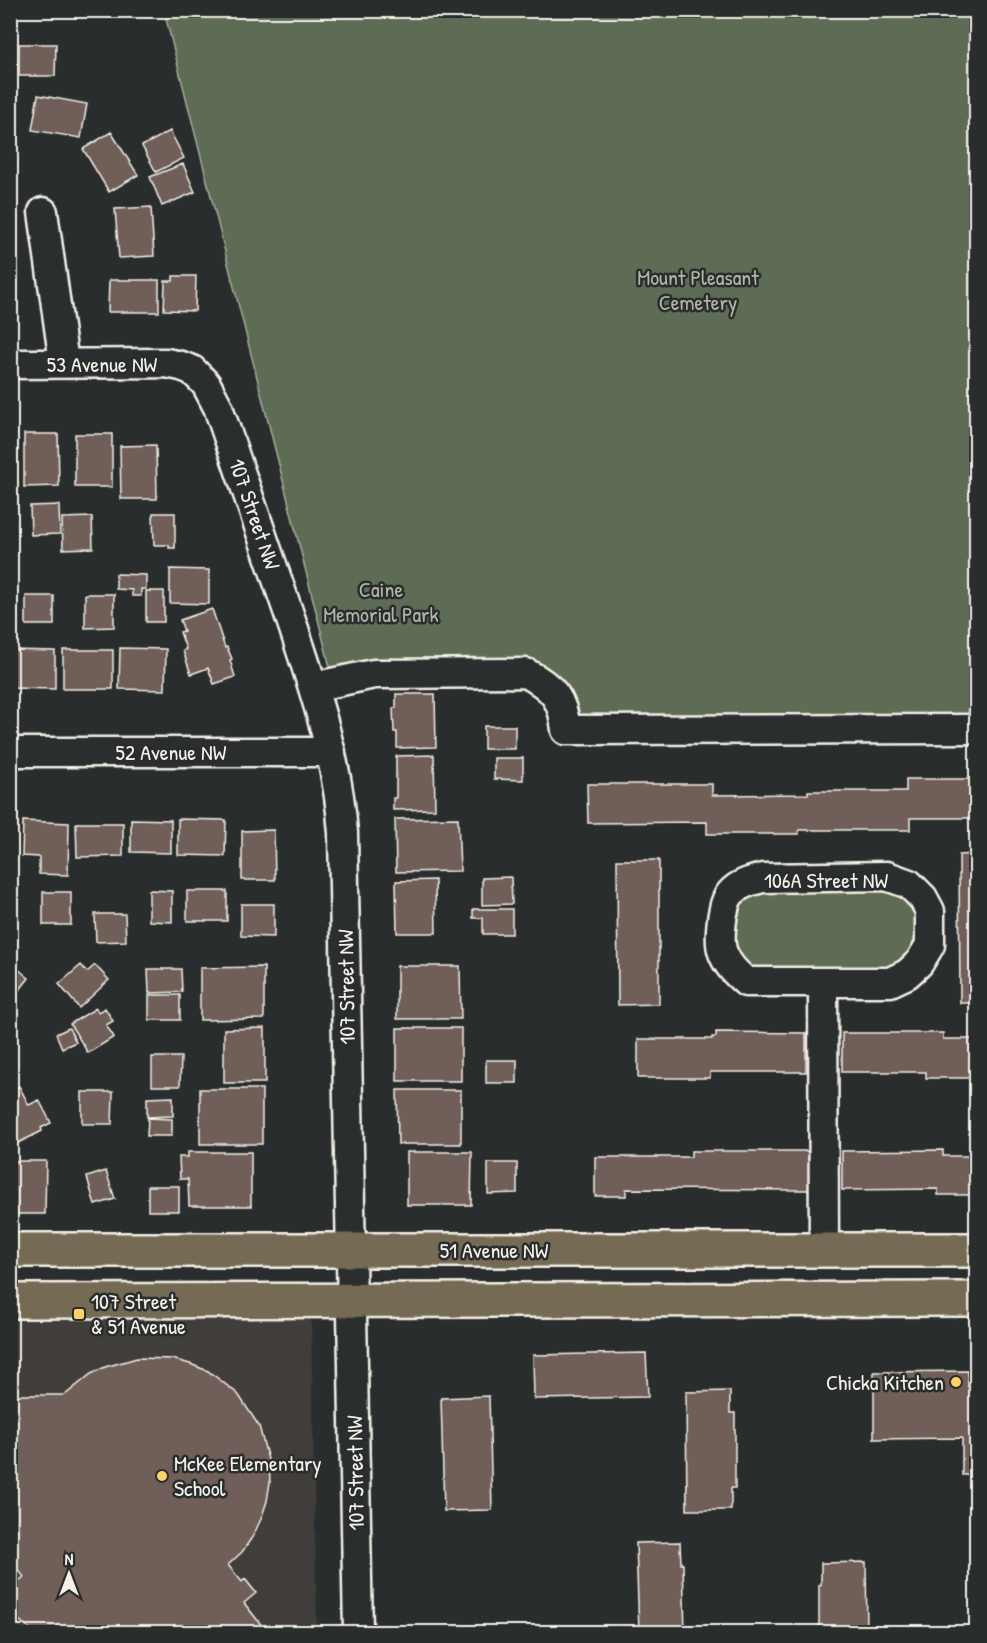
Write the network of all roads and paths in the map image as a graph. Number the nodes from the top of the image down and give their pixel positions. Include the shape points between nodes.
1 (43, 212) dead end
2 (10, 363) edge
3 (64, 363) junction
4 (192, 370) joint
5 (313, 687) junction
6 (976, 729) edge
7 (10, 752) edge
8 (331, 752) junction
9 (823, 982) junction
10 (10, 1250) edge
11 (350, 1250) junction
12 (976, 1250) edge
13 (824, 1251) junction
14 (976, 1299) edge
15 (351, 1300) junction
16 (10, 1301) edge
17 (358, 1632) edge

1 - 3 street
2 - 3 street, 53 Avenue NW
3 - 4 street, 53 Avenue NW via 166,363
4 - 5 street, 107 Street NW via 206,384 218,407
5 - 6 street via 374,674 526,673 555,693 566,730
5 - 8 street, 107 Street NW
7 - 8 street, 52 Avenue NW
8 - 11 street, 107 Street NW via 343,832
9 - 9 street, 106A Street NW via 890,982 907,974 930,945 930,911 923,898 909,884 887,876 763,878 745,882 729,894 722,914 722,951 731,969 746,982
9 - 13 street
10 - 11 main road, 51 Avenue NW
11 - 13 main road, 51 Avenue NW
11 - 15 street, 107 Street NW
12 - 13 main road, 51 Avenue NW
14 - 15 main road
15 - 16 main road
15 - 17 street, 107 Street NW

